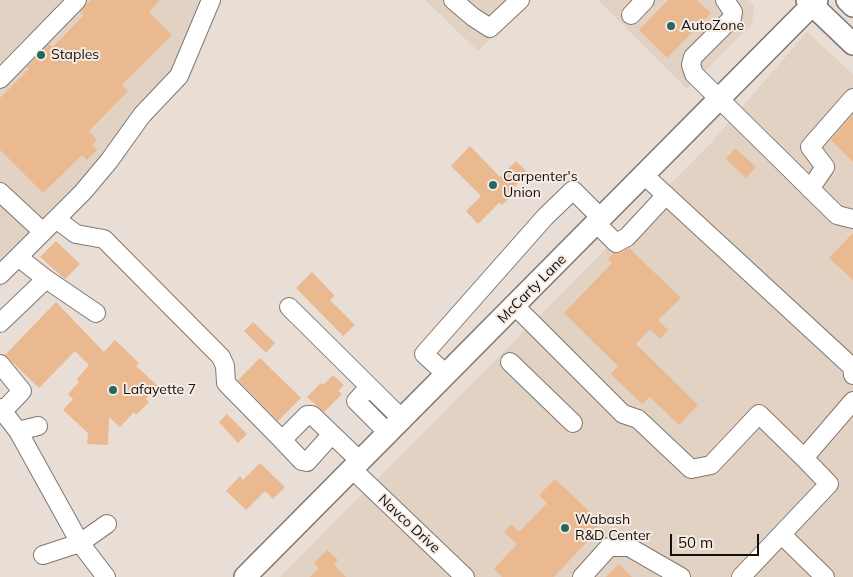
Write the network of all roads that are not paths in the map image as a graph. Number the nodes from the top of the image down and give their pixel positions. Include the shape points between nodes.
1 (78, 0) edge
2 (211, 0) edge
3 (453, 0) edge
4 (520, 0) edge
5 (645, 0) edge
6 (725, 0) edge
7 (847, 0) edge
8 (812, 2) edge
9 (853, 6) edge
10 (631, 15) dead end
11 (853, 44) edge
12 (0, 79) edge
13 (853, 98) edge
14 (718, 100) junction
15 (644, 175) junction
16 (810, 188) junction
17 (0, 192) edge
18 (666, 195) junction
19 (56, 218) junction
20 (853, 219) edge
21 (599, 221) junction
22 (43, 232) junction
23 (18, 257) junction
24 (0, 274) edge
25 (46, 279) junction
26 (515, 306) junction
27 (289, 307) dead end
28 (96, 313) dead end
29 (0, 323) edge
30 (510, 362) dead end
31 (0, 364) edge
32 (446, 375) junction
33 (853, 375) edge
34 (853, 402) edge
35 (1, 410) edge
36 (573, 423) dead end
37 (38, 426) dead end
38 (396, 427) junction
39 (18, 431) junction
40 (332, 434) junction
41 (282, 440) junction
42 (804, 458) junction
43 (357, 466) junction
44 (107, 524) dead end
45 (782, 535) junction
46 (80, 543) junction
47 (43, 555) dead end
48 (106, 577) edge
49 (245, 577) edge
50 (466, 577) edge
51 (582, 577) edge
52 (681, 577) edge
53 (741, 577) edge
54 (825, 577) edge

1 - 12 street
2 - 19 street via 179,76 142,115 83,192
3 - 4 street via 490,28
5 - 10 street
6 - 14 street via 733,12 732,18 693,57 690,65
7 - 9 main road
8 - 11 main road
8 - 14 main road, McCarty Lane
13 - 16 street via 810,147 825,167
14 - 15 main road, McCarty Lane
14 - 16 street
15 - 18 street
15 - 21 main road, McCarty Lane
16 - 20 street via 837,215
17 - 22 street
18 - 21 street via 627,237 616,243
18 - 33 street via 852,367
19 - 22 street
19 - 41 street via 76,234 104,239 221,357 226,366 226,383
21 - 26 main road, McCarty Lane
21 - 32 street via 572,190 424,354
22 - 23 street
23 - 24 street
23 - 25 street
25 - 28 street
25 - 29 street
26 - 32 main road, McCarty Lane
26 - 42 street via 623,414 638,419 691,469 711,465 759,414
27 - 38 street via 369,387
30 - 36 street
31 - 35 street via 22,391
32 - 38 main road, McCarty Lane
34 - 42 street
35 - 39 street
37 - 39 street
38 - 43 main road, McCarty Lane
39 - 46 street
40 - 41 street, Navco Drive via 312,415 307,415
40 - 41 street via 307,462 302,461
40 - 43 street, Navco Drive
42 - 45 street via 829,484
43 - 49 main road, McCarty Lane
43 - 50 street, Navco Drive
44 - 46 street
45 - 53 street
45 - 54 street
46 - 47 street
46 - 48 street
51 - 52 street via 609,547 629,547

